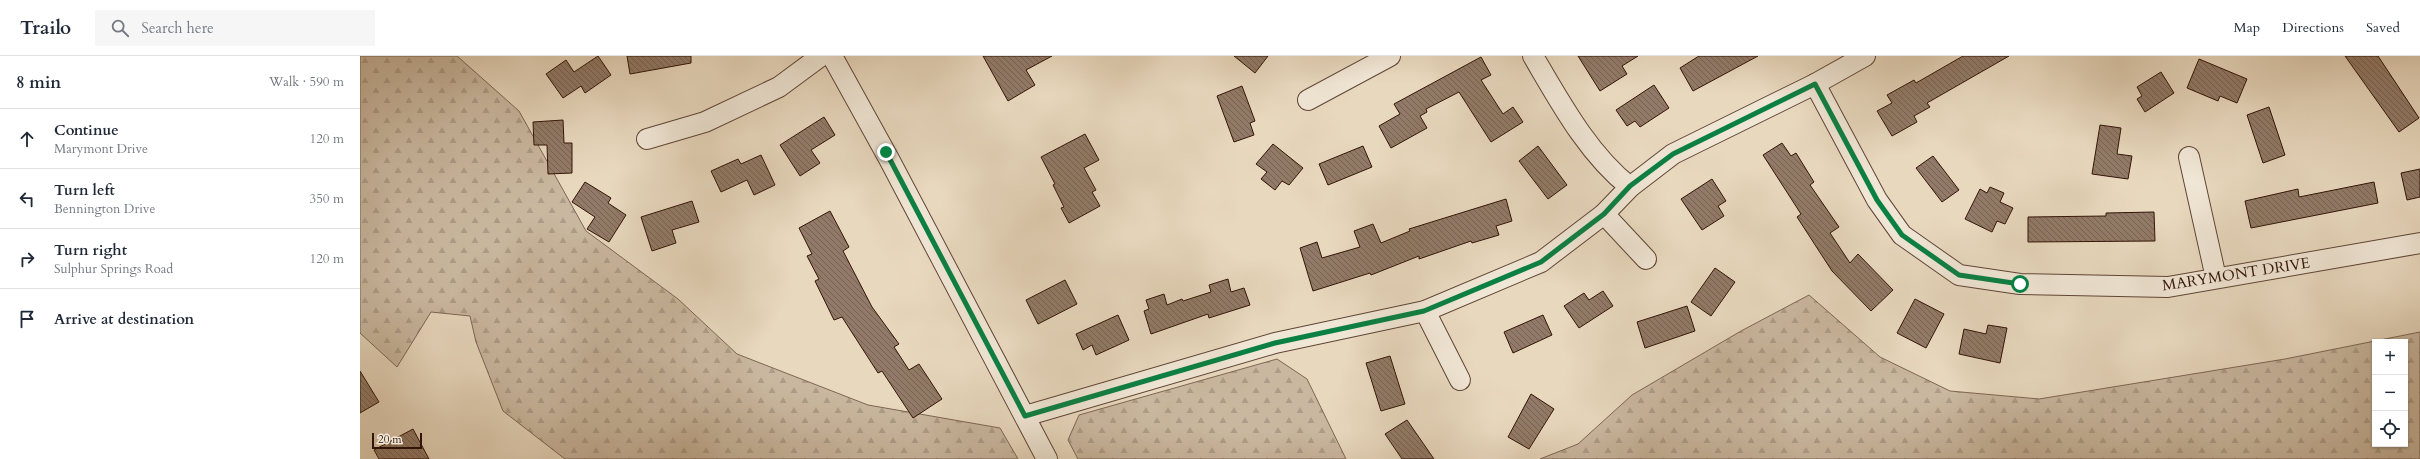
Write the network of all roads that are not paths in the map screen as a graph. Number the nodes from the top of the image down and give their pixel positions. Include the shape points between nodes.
1 (821, 56) edge
2 (832, 56) edge
3 (1390, 56) edge
4 (1533, 56) edge
5 (1865, 56) edge
6 (1815, 84) junction
7 (1308, 100) dead end
8 (647, 139) dead end
9 (2189, 157) dead end
10 (1630, 186) junction
11 (1604, 214) junction
12 (2420, 243) edge
13 (1646, 259) dead end
14 (2216, 278) junction
15 (1424, 311) junction
16 (1460, 380) dead end
17 (1025, 416) junction
18 (1047, 459) edge

1 - 8 street via 779,87 705,122
2 - 17 street via 888,155
3 - 7 street
4 - 10 street via 1564,109 1612,173
5 - 6 street
6 - 10 street via 1673,154
6 - 14 street, MARYMONT DRIVE via 1877,200 1902,235 1959,275 2020,284 2168,287
9 - 14 street
10 - 11 street
11 - 13 street
11 - 15 street via 1541,262
12 - 14 street, MARYMONT DRIVE
15 - 16 street
15 - 17 street via 1275,343
17 - 18 street

